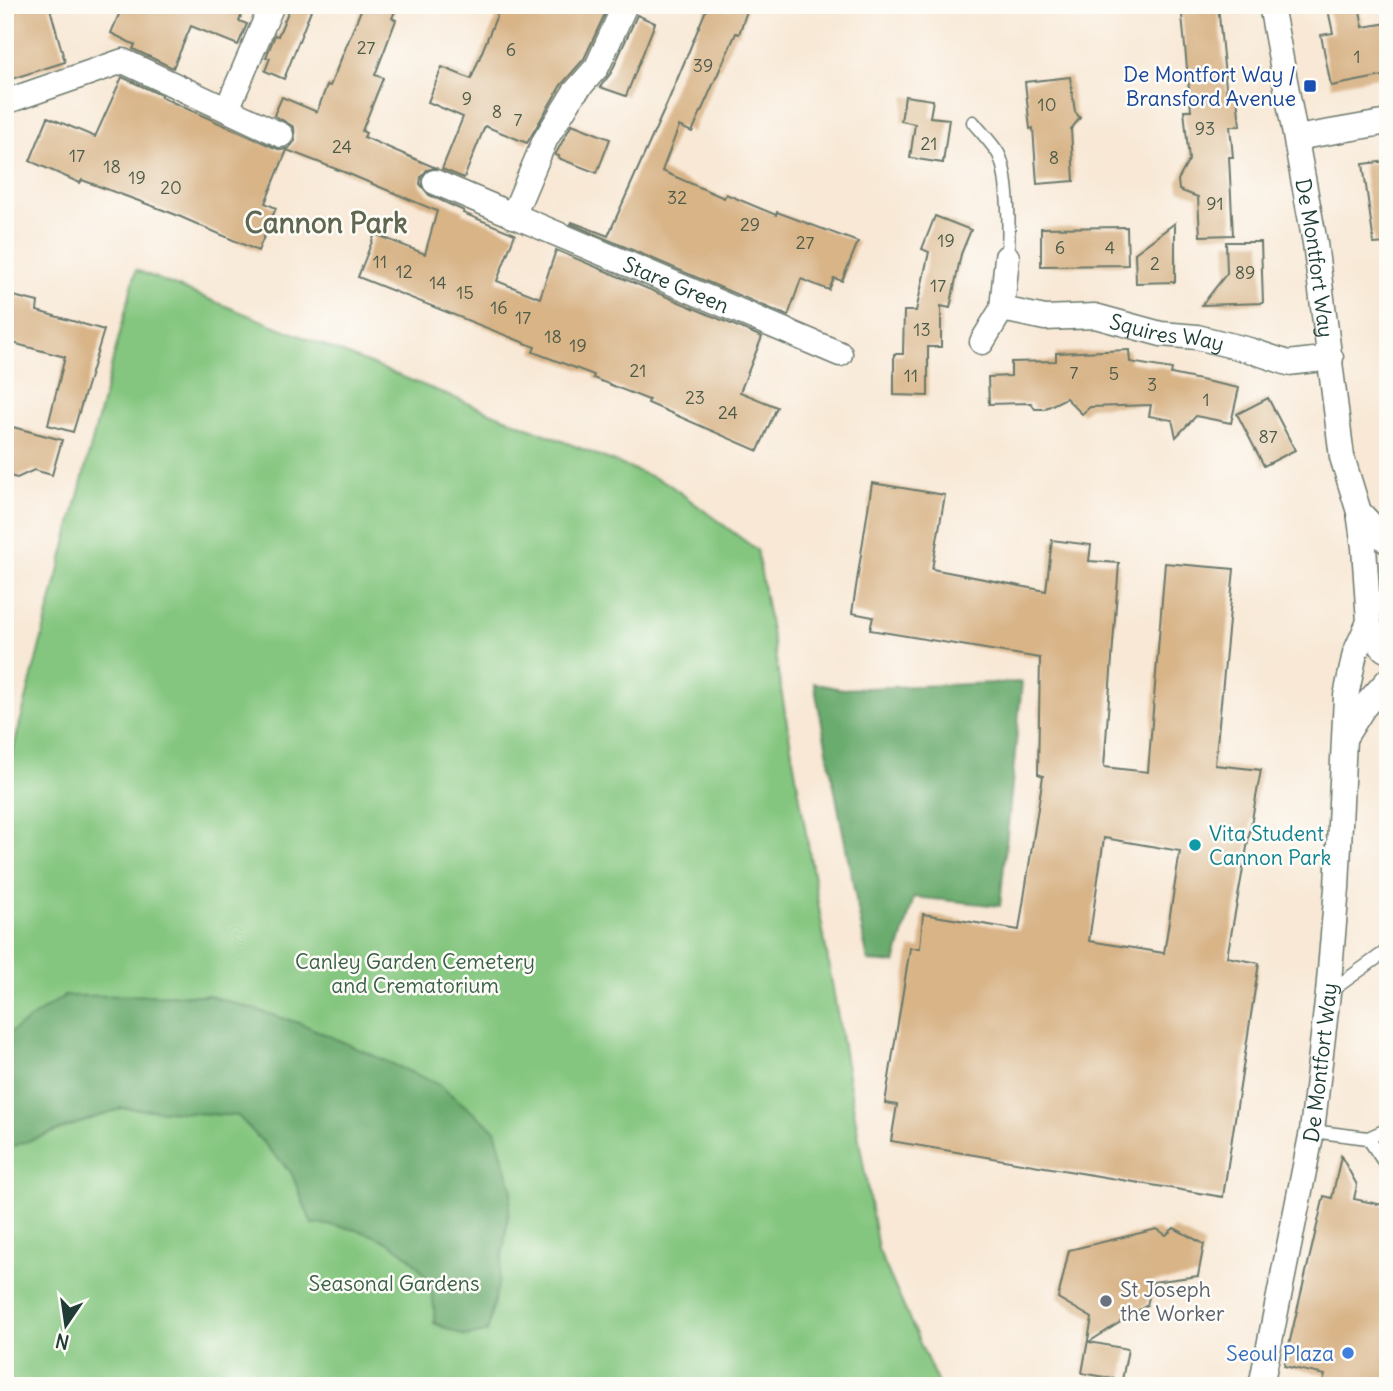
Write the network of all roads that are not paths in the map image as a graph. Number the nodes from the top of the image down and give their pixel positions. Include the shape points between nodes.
1 (272, 5) edge
2 (625, 5) edge
3 (1271, 5) edge
4 (5, 102) edge
5 (227, 109) junction
6 (973, 122) dead end
7 (1388, 122) edge
8 (281, 135) dead end
9 (1296, 138) junction
10 (435, 182) dead end
11 (513, 216) junction
12 (1007, 257) joint
13 (1002, 309) junction
14 (982, 342) dead end
15 (840, 354) dead end
16 (1331, 358) junction
17 (1359, 512) junction
18 (1388, 542) edge
19 (1388, 581) edge
20 (1369, 615) junction
21 (1388, 651) edge
22 (1388, 680) edge
23 (1345, 736) junction
24 (1388, 950) edge
25 (1328, 992) junction
26 (1388, 1129) edge
27 (1312, 1131) junction
28 (1368, 1138) junction
29 (1388, 1168) edge
30 (1261, 1386) edge

1 - 5 street
2 - 11 street via 597,67 574,93 545,140
3 - 9 street, De Montfort Way
4 - 5 street via 123,61
5 - 8 street
6 - 12 lane via 999,155 1009,211
7 - 9 street
9 - 16 street, De Montfort Way
10 - 11 street, Stare Green
11 - 15 street, Stare Green
12 - 13 street
13 - 14 street
13 - 16 street, Squires Way via 1045,318 1095,316 1161,334 1210,340 1288,363
16 - 17 street, De Montfort Way via 1342,457
17 - 18 street, De Montfort Way
17 - 20 street, De Montfort Way
19 - 20 street, De Montfort Way via 1375,595
20 - 21 street, De Montfort Way via 1372,635
20 - 23 street, De Montfort Way via 1346,696
22 - 23 street
23 - 25 street, De Montfort Way
24 - 25 lane
25 - 27 street, De Montfort Way
26 - 28 lane
27 - 28 lane
27 - 30 street, De Montfort Way
28 - 29 lane

